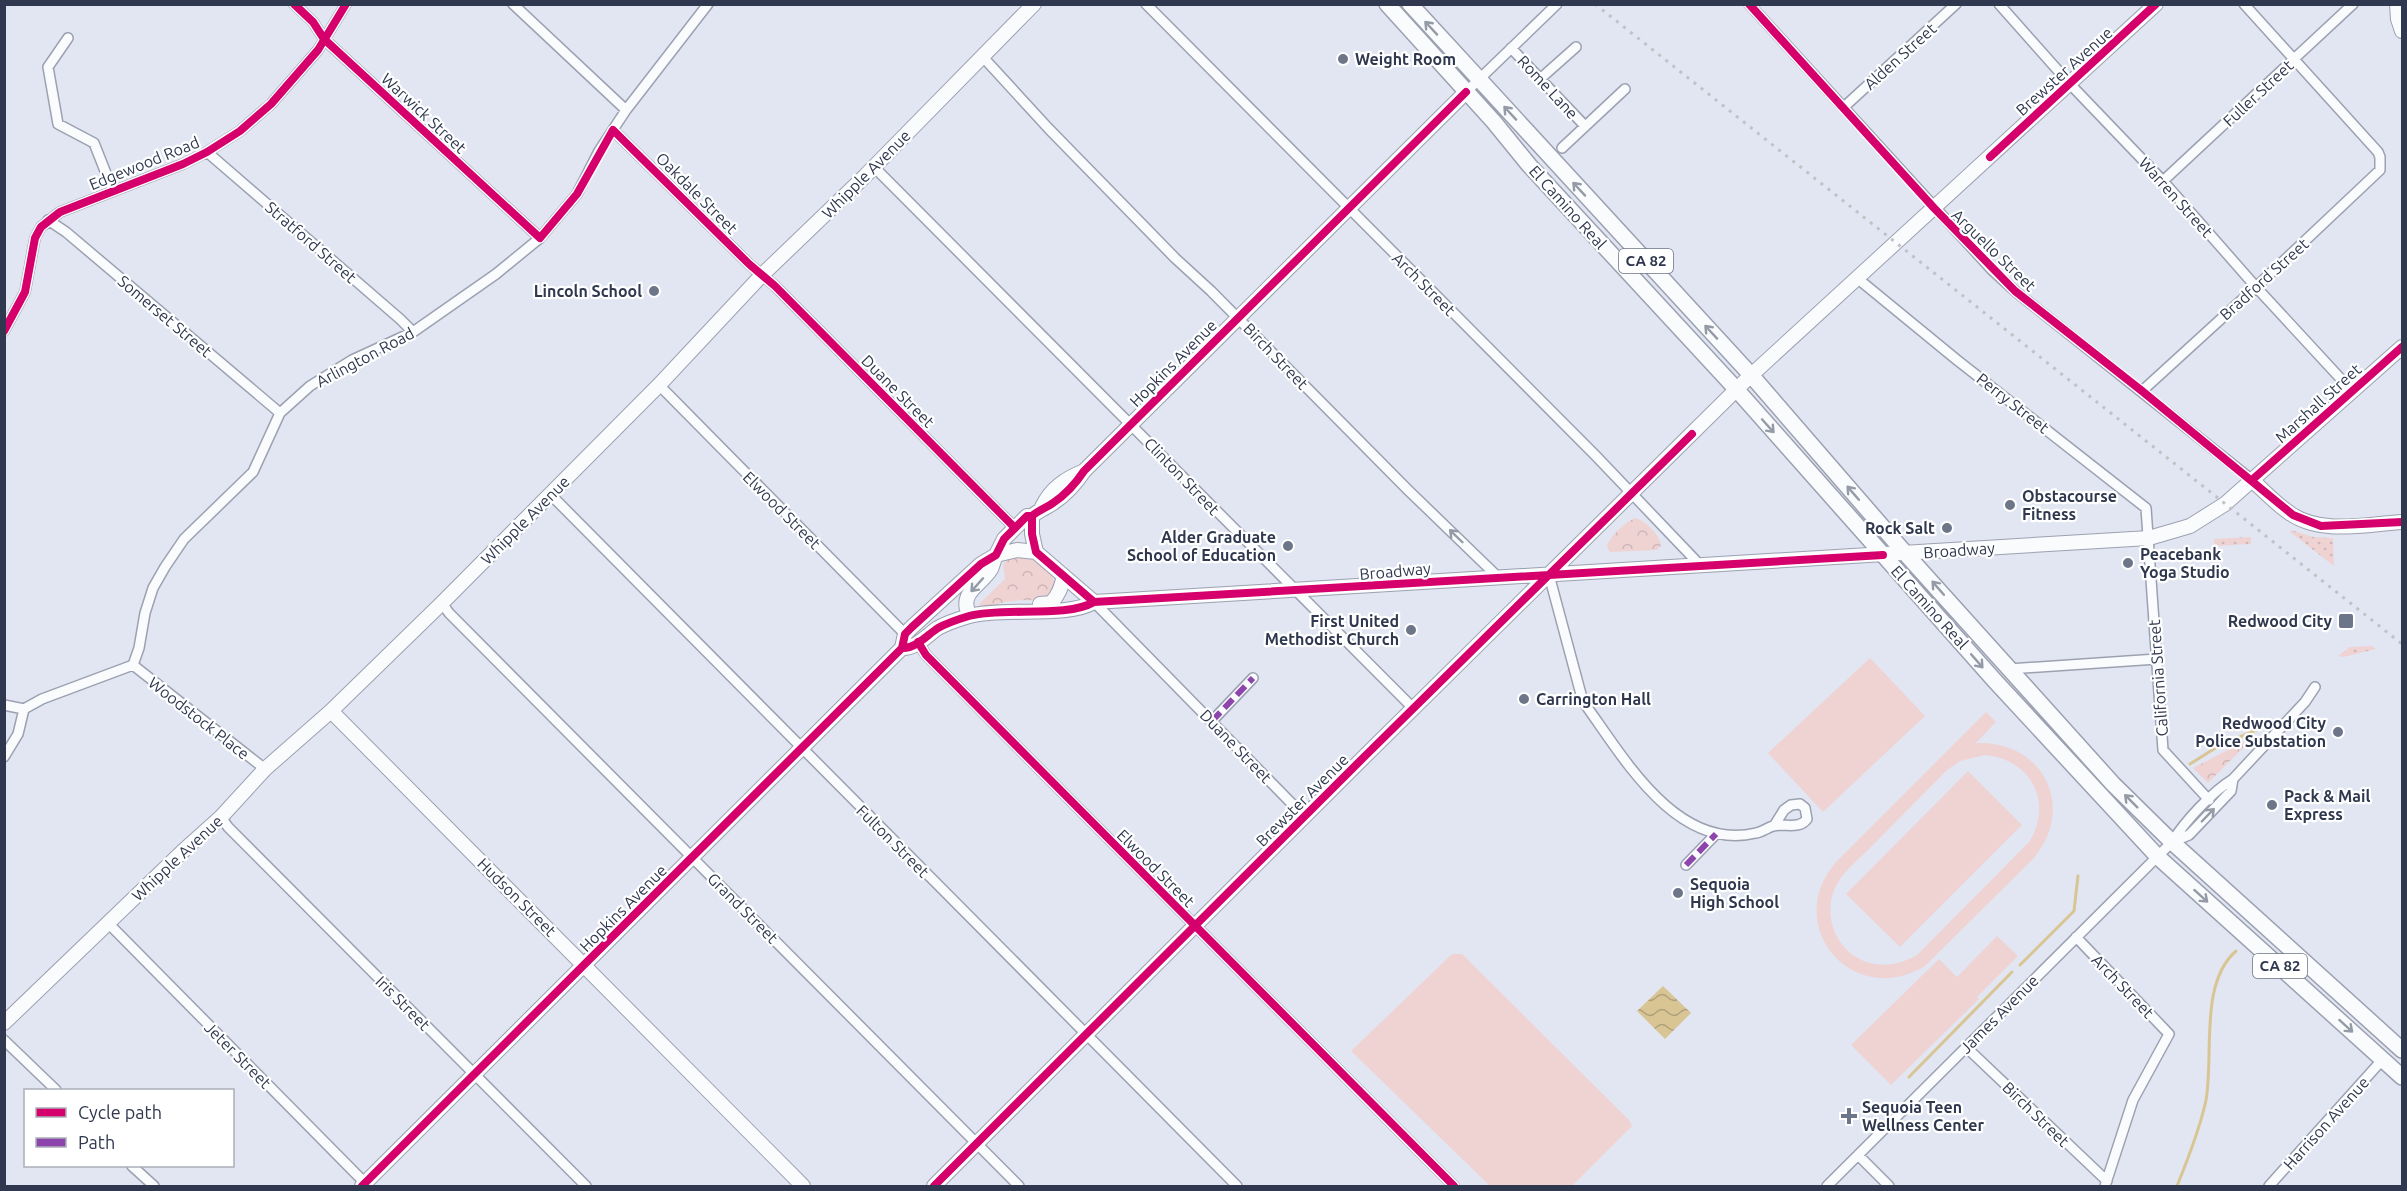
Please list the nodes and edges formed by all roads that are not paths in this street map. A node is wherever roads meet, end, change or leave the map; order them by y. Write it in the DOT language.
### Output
graph roads {
  1 [pos="294,4"];
  2 [pos="346,4"];
  3 [pos="513,4"];
  4 [pos="708,4"];
  5 [pos="1034,4"];
  6 [pos="1146,4"];
  7 [pos="1387,4"];
  8 [pos="1410,4"];
  9 [pos="1557,4"];
  10 [pos="1956,4"];
  11 [pos="1999,4"];
  12 [pos="2156,4"];
  13 [pos="2244,4"];
  14 [pos="2353,4"];
  15 [pos="2397,4"];
  16 [pos="1753,6"];
  17 [pos="2403,32"];
  18 [pos="68,38"];
  19 [pos="324,39"];
  20 [pos="1576,46"];
  21 [pos="1511,48"];
  22 [pos="982,56"];
  23 [pos="2294,59"];
  24 [pos="1540,79"];
  25 [pos="1479,80"];
  26 [pos="2070,84"];
  27 [pos="1625,89"];
  28 [pos="1466,92"];
  29 [pos="1844,107"];
  30 [pos="626,110"];
  31 [pos="1585,126"];
  32 [pos="613,130"];
  33 [pos="1562,148"];
  34 [pos="207,152"];
  35 [pos="873,167"];
  36 [pos="2163,181"];
  37 [pos="113,191"];
  38 [pos="1349,208"];
  39 [pos="1934,208"];
  40 [pos="48,220"];
  41 [pos="540,238"];
  42 [pos="762,275"];
  43 [pos="1857,279"];
  44 [pos="2256,287"];
  45 [pos="1238,318"];
  46 [pos="4,331"];
  47 [pos="413,332"];
  48 [pos="2403,347"];
  49 [pos="1751,375"];
  50 [pos="659,385"];
  51 [pos="1737,390"];
  52 [pos="2142,391"];
  53 [pos="2352,391"];
  54 [pos="280,413"];
  55 [pos="1131,424"];
  56 [pos="2252,480"];
  57 [pos="1632,494"];
  58 [pos="551,495"];
  59 [pos="1037,511"];
  60 [pos="2403,522"];
  61 [pos="1014,527"];
  62 [pos="2150,538"];
  63 [pos="1036,552"];
  64 [pos="1905,553"];
  65 [pos="996,555"];
  66 [pos="1882,555"];
  67 [pos="1700,565"];
  68 [pos="1549,575"];
  69 [pos="1064,576"];
  70 [pos="1498,577"];
  71 [pos="1296,591"];
  72 [pos="1094,602"];
  73 [pos="442,603"];
  74 [pos="933,609"];
  75 [pos="1013,611"];
  76 [pos="970,616"];
  77 [pos="904,641"];
  78 [pos="918,642"];
  79 [pos="2157,659"];
  80 [pos="133,666"];
  81 [pos="2009,669"];
  82 [pos="1253,678"];
  83 [pos="2315,687"];
  84 [pos="4,705"];
  85 [pos="24,709"];
  86 [pos="1414,709"];
  87 [pos="331,711"];
  88 [pos="1212,721"];
  89 [pos="801,749"];
  90 [pos="4,757"];
  91 [pos="265,769"];
  92 [pos="2233,779"];
  93 [pos="2209,800"];
  94 [pos="221,817"];
  95 [pos="1305,817"];
  96 [pos="1774,826"];
  97 [pos="1716,834"];
  98 [pos="2172,842"];
  99 [pos="2158,857"];
  100 [pos="693,858"];
  101 [pos="1686,865"];
  102 [pos="108,923"];
  103 [pos="1194,926"];
  104 [pos="2076,938"];
  105 [pos="584,965"];
  106 [pos="4,1023"];
  107 [pos="1086,1035"];
  108 [pos="4,1040"];
  109 [pos="1966,1047"];
  110 [pos="2403,1050"];
  111 [pos="2383,1059"];
  112 [pos="475,1074"];
  113 [pos="2403,1077"];
  114 [pos="55,1089"];
  115 [pos="977,1143"];
  116 [pos="1858,1155"];
  117 [pos="133,1167"];
  118 [pos="2106,1184"];
  119 [pos="366,1185"];
  120 [pos="154,1186"];
  121 [pos="586,1186"];
  122 [pos="803,1186"];
  123 [pos="934,1186"];
  124 [pos="1019,1186"];
  125 [pos="1237,1186"];
  126 [pos="1454,1186"];
  127 [pos="1827,1186"];
  128 [pos="1889,1186"];
  129 [pos="2269,1186"];
  1 -- 19 [label="street, Warwick Street"];
  2 -- 19 [label="street, Edgewood Road"];
  3 -- 30 [label="street"];
  4 -- 30 [label="street, Arlington Road"];
  5 -- 22 [label="street, Whipple Avenue"];
  6 -- 38 [label="street, Arch Street"];
  7 -- 28 [label="main road, El Camino Real / CA 82"];
  25 -- 8 [label="main road, El Camino Real / CA 82, one-way"];
  9 -- 21 [label="street, Hopkins Avenue"];
  10 -- 29 [label="street, Alden Street"];
  11 -- 26 [label="street, Warren Street"];
  12 -- 26 [label="street, Brewster Avenue"];
  13 -- 23 [label="street"];
  14 -- 23 [label="street, Fuller Street"];
  15 -- 17 [label="street"];
  16 -- 29 [label="street, Arguello Street"];
  18 -- 37 [label="street"];
  19 -- 34 [label="street, Edgewood Road"];
  19 -- 41 [label="street, Warwick Street"];
  20 -- 24 [label="street"];
  21 -- 24 [label="street, Rome Lane"];
  21 -- 25 [label="street, Hopkins Avenue"];
  22 -- 35 [label="street, Whipple Avenue"];
  22 -- 45 [label="street, Birch Street"];
  23 -- 36 [label="street, Fuller Street"];
  23 -- 44 [label="street, Bradford Street"];
  24 -- 31 [label="street, Rome Lane"];
  25 -- 28 [label="street, Hopkins Avenue"];
  49 -- 25 [label="main road, El Camino Real / CA 82, one-way"];
  26 -- 36 [label="street, Warren Street"];
  26 -- 39 [label="street, Brewster Avenue"];
  27 -- 31 [label="street"];
  28 -- 38 [label="street, Hopkins Avenue"];
  28 -- 51 [label="main road, El Camino Real / CA 82"];
  29 -- 39 [label="street, Arguello Street"];
  30 -- 32 [label="street, Arlington Road"];
  31 -- 33 [label="street"];
  32 -- 41 [label="street, Arlington Road"];
  32 -- 42 [label="street, Oakdale Street"];
  34 -- 37 [label="street, Edgewood Road"];
  34 -- 47 [label="street, Stratford Street"];
  35 -- 42 [label="street, Whipple Avenue"];
  35 -- 55 [label="street, Clinton Street"];
  36 -- 44 [label="street, Warren Street"];
  37 -- 40 [label="street, Edgewood Road"];
  38 -- 45 [label="street, Hopkins Avenue"];
  38 -- 57 [label="street, Arch Street"];
  39 -- 43 [label="street, Brewster Avenue"];
  39 -- 52 [label="street, Arguello Street"];
  40 -- 46 [label="street"];
  40 -- 54 [label="street, Somerset Street"];
  41 -- 47 [label="street, Arlington Road"];
  42 -- 50 [label="street, Whipple Avenue"];
  42 -- 61 [label="street, Duane Street"];
  43 -- 49 [label="street, Brewster Avenue"];
  43 -- 62 [label="street, Perry Street"];
  44 -- 52 [label="street, Bradford Street"];
  44 -- 53 [label="street, Warren Street"];
  45 -- 55 [label="street, Hopkins Avenue"];
  70 -- 45 [label="street, Birch Street, one-way"];
  47 -- 54 [label="street, Arlington Road"];
  48 -- 53 [label="street, Marshall Street"];
  49 -- 51 [label="street, Brewster Avenue"];
  64 -- 49 [label="main road, El Camino Real / CA 82, one-way"];
  50 -- 58 [label="street, Whipple Avenue"];
  50 -- 77 [label="street, Elwood Street"];
  51 -- 57 [label="street, Brewster Avenue"];
  51 -- 66 [label="main road, El Camino Real / CA 82, one-way"];
  52 -- 56 [label="street, Arguello Street"];
  53 -- 56 [label="street, Marshall Street"];
  54 -- 80 [label="street, Arlington Road"];
  55 -- 59 [label="street, Hopkins Avenue"];
  55 -- 71 [label="street, Clinton Street"];
  56 -- 60 [label="street"];
  56 -- 62 [label="street, Broadway"];
  57 -- 67 [label="street, Arch Street"];
  57 -- 68 [label="street, Brewster Avenue"];
  58 -- 73 [label="street, Whipple Avenue"];
  58 -- 89 [label="street, Fulton Street"];
  59 -- 61 [label="street, Hopkins Avenue"];
  59 -- 63 [label="street"];
  61 -- 65 [label="street, Hopkins Avenue"];
  62 -- 64 [label="street, Broadway"];
  62 -- 79 [label="street, California Street"];
  63 -- 65 [label="street"];
  63 -- 69 [label="street, Duane Street"];
  64 -- 66 [label="street, Broadway"];
  81 -- 64 [label="main road, El Camino Real / CA 82, one-way"];
  65 -- 74 [label="street, Hopkins Avenue"];
  65 -- 76 [label="street, Hopkins Avenue, one-way"];
  66 -- 67 [label="street, Broadway"];
  66 -- 99 [label="main road, El Camino Real / CA 82, one-way"];
  67 -- 68 [label="street, Broadway"];
  68 -- 70 [label="street, Broadway"];
  68 -- 86 [label="street, Brewster Avenue"];
  68 -- 97 [label="street"];
  69 -- 72 [label="street, Duane Street"];
  69 -- 75 [label="street"];
  70 -- 71 [label="street, Broadway"];
  71 -- 72 [label="street, Broadway"];
  71 -- 86 [label="street, Clinton Street"];
  72 -- 75 [label="street, Broadway"];
  72 -- 88 [label="street, Duane Street"];
  73 -- 87 [label="street, Whipple Avenue"];
  73 -- 100 [label="street, Grand Street"];
  74 -- 77 [label="street, Hopkins Avenue"];
  74 -- 78 [label="street"];
  75 -- 76 [label="street, Broadway"];
  76 -- 78 [label="street, Broadway"];
  77 -- 78 [label="street, Hopkins Avenue"];
  77 -- 89 [label="street, Hopkins Avenue"];
  78 -- 103 [label="street, Elwood Street"];
  79 -- 81 [label="street"];
  79 -- 93 [label="street, California Street"];
  80 -- 85 [label="street"];
  80 -- 91 [label="street, Woodstock Place"];
  98 -- 81 [label="main road, El Camino Real / CA 82, one-way"];
  82 -- 88 [label="street"];
  83 -- 92 [label="street, James Avenue"];
  84 -- 85 [label="street"];
  85 -- 90 [label="street"];
  86 -- 95 [label="street, Brewster Avenue"];
  87 -- 91 [label="street, Whipple Avenue"];
  87 -- 105 [label="street, Hudson Street"];
  88 -- 95 [label="street, Duane Street"];
  89 -- 100 [label="street, Hopkins Avenue"];
  89 -- 107 [label="street, Fulton Street"];
  91 -- 94 [label="street, Whipple Avenue"];
  92 -- 93 [label="street, James Avenue"];
  98 -- 92 [label="street, James Avenue, one-way"];
  93 -- 98 [label="street, James Avenue"];
  94 -- 102 [label="street, Whipple Avenue"];
  94 -- 112 [label="street, Iris Street"];
  95 -- 103 [label="street, Brewster Avenue"];
  96 -- 97 [label="street"];
  97 -- 101 [label="street"];
  98 -- 99 [label="street, James Avenue"];
  98 -- 110 [label="main road, El Camino Real / CA 82"];
  99 -- 104 [label="street, James Avenue"];
  99 -- 111 [label="main road, El Camino Real / CA 82, one-way"];
  100 -- 105 [label="street, Hopkins Avenue"];
  100 -- 115 [label="street, Grand Street"];
  102 -- 106 [label="street, Whipple Avenue"];
  102 -- 119 [label="street, Jeter Street"];
  103 -- 107 [label="street, Brewster Avenue"];
  103 -- 126 [label="street, Elwood Street"];
  104 -- 109 [label="street, James Avenue"];
  104 -- 118 [label="street, Arch Street"];
  105 -- 112 [label="street, Hopkins Avenue"];
  105 -- 122 [label="street, Hudson Street"];
  107 -- 115 [label="street, Brewster Avenue"];
  107 -- 125 [label="street, Fulton Street"];
  108 -- 114 [label="street"];
  109 -- 116 [label="street, James Avenue"];
  109 -- 118 [label="street, Birch Street"];
  111 -- 113 [label="main road, El Camino Real / CA 82"];
  111 -- 129 [label="street, Harrison Avenue"];
  112 -- 119 [label="street, Hopkins Avenue"];
  112 -- 121 [label="street, Iris Street"];
  115 -- 123 [label="street, Brewster Avenue"];
  115 -- 124 [label="street, Grand Street"];
  116 -- 127 [label="street, James Avenue"];
  116 -- 128 [label="street"];
  117 -- 120 [label="street"];
}
